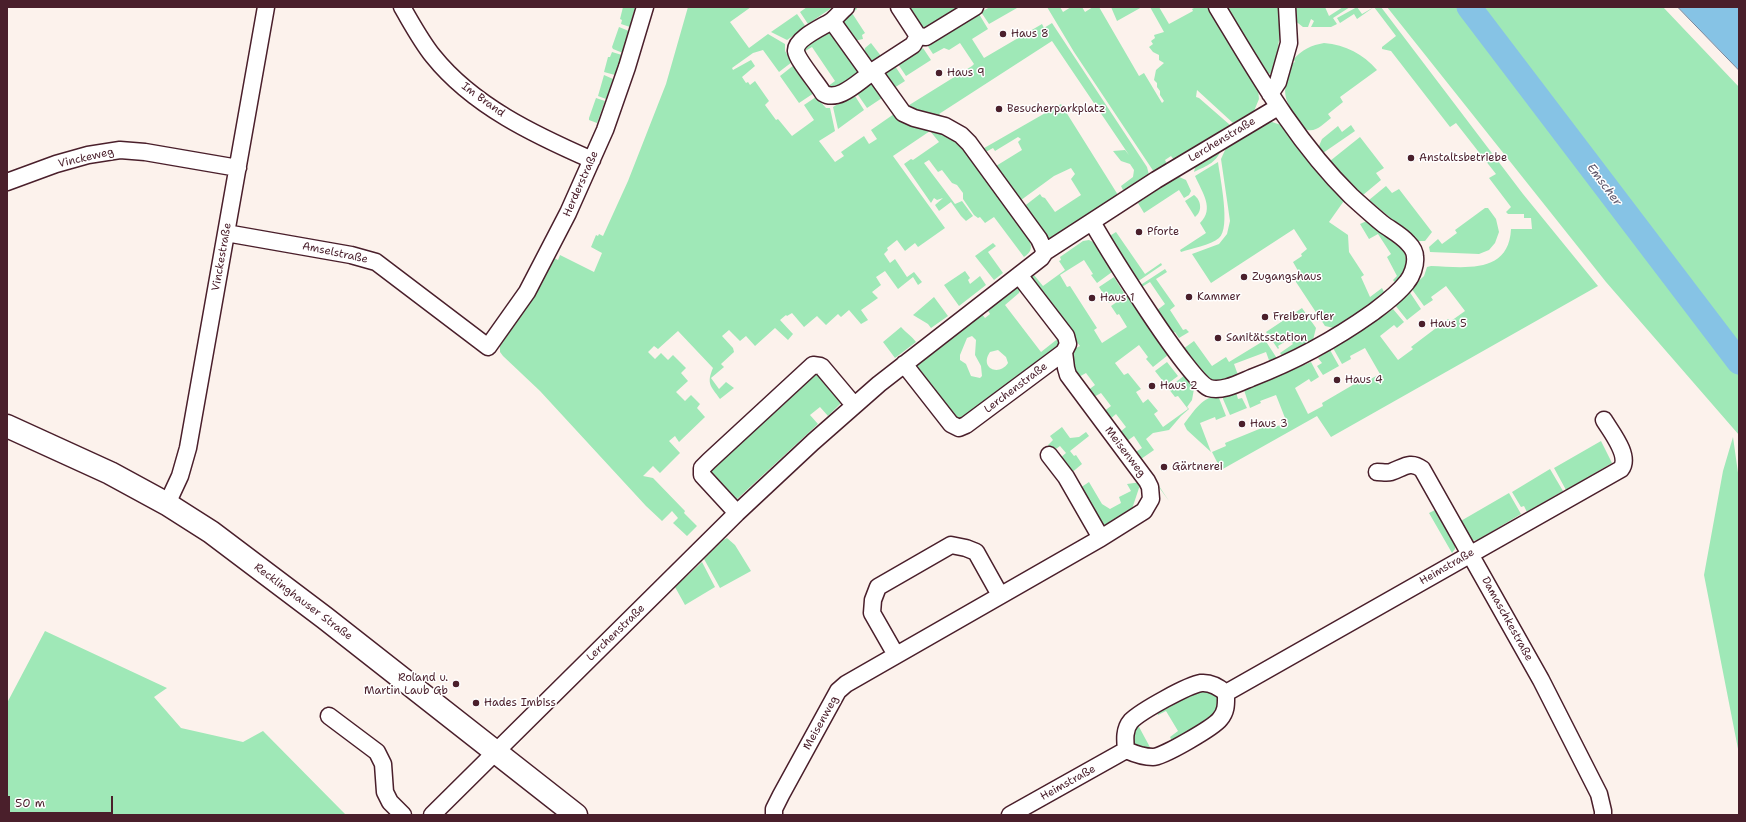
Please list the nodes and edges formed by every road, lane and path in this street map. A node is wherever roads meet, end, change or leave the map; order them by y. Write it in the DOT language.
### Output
graph roads {
  1 [pos="266,7"];
  2 [pos="402,7"];
  3 [pos="645,7"];
  4 [pos="846,7"];
  5 [pos="899,7"];
  6 [pos="975,7"];
  7 [pos="1217,7"];
  8 [pos="1287,7"];
  9 [pos="832,21"];
  10 [pos="918,36"];
  11 [pos="875,70"];
  12 [pos="1274,100"];
  13 [pos="592,160"];
  14 [pos="238,168"];
  15 [pos="7,182"];
  16 [pos="1092,222"];
  17 [pos="226,233"];
  18 [pos="1045,252"];
  19 [pos="1019,275"];
  20 [pos="488,347"];
  21 [pos="1064,352"];
  22 [pos="904,364"];
  23 [pos="854,405"];
  24 [pos="1604,420"];
  25 [pos="7,426"];
  26 [pos="1049,455"];
  27 [pos="1378,472"];
  28 [pos="167,504"];
  29 [pos="737,513"];
  30 [pos="1101,538"];
  31 [pos="1470,554"];
  32 [pos="1000,595"];
  33 [pos="896,655"];
  34 [pos="1226,693"];
  35 [pos="329,716"];
  36 [pos="1126,750"];
  37 [pos="495,752"];
  38 [pos="403,815"];
  39 [pos="432,815"];
  40 [pos="576,815"];
  41 [pos="774,815"];
  42 [pos="1010,815"];
  43 [pos="1603,815"];
  1 -- 14 [label="street, Vinckestraße"];
  2 -- 13 [label="street, Im Brand"];
  3 -- 13 [label="street, Herderstraße"];
  4 -- 9 [label="street"];
  5 -- 10 [label="street"];
  6 -- 10 [label="street"];
  7 -- 12 [label="street"];
  8 -- 12 [label="street"];
  9 -- 11 [label="street"];
  9 -- 11 [label="street"];
  10 -- 11 [label="street"];
  11 -- 18 [label="street"];
  12 -- 16 [label="street, Lerchenstraße"];
  12 -- 16 [label="street"];
  13 -- 20 [label="street, Herderstraße"];
  14 -- 15 [label="street, Vinckeweg"];
  14 -- 17 [label="street, Vinckestraße"];
  16 -- 18 [label="street, Lerchenstraße"];
  17 -- 20 [label="street, Amselstraße"];
  17 -- 28 [label="street, Vinckestraße"];
  18 -- 19 [label="street, Lerchenstraße"];
  19 -- 21 [label="street"];
  19 -- 22 [label="street, Lerchenstraße"];
  21 -- 22 [label="street, Lerchenstraße"];
  21 -- 30 [label="street, Meisenweg"];
  22 -- 23 [label="street, Lerchenstraße"];
  23 -- 29 [label="street, Lerchenstraße"];
  23 -- 29 [label="street"];
  24 -- 31 [label="street, Heimstraße"];
  25 -- 28 [label="main road, Recklinghauser Straße"];
  26 -- 30 [label="street"];
  27 -- 31 [label="street, Damaschkestraße"];
  28 -- 37 [label="main road, Recklinghauser Straße"];
  29 -- 37 [label="street, Lerchenstraße"];
  30 -- 32 [label="street, Meisenweg"];
  31 -- 34 [label="street, Heimstraße"];
  31 -- 43 [label="street, Damaschkestraße"];
  32 -- 33 [label="street, Meisenweg"];
  32 -- 33 [label="street"];
  33 -- 41 [label="street, Meisenweg"];
  34 -- 36 [label="street"];
  34 -- 36 [label="street"];
  35 -- 38 [label="street"];
  36 -- 42 [label="street, Heimstraße"];
  37 -- 39 [label="street, Lerchenstraße"];
  37 -- 40 [label="main road, Recklinghauser Straße"];
}
